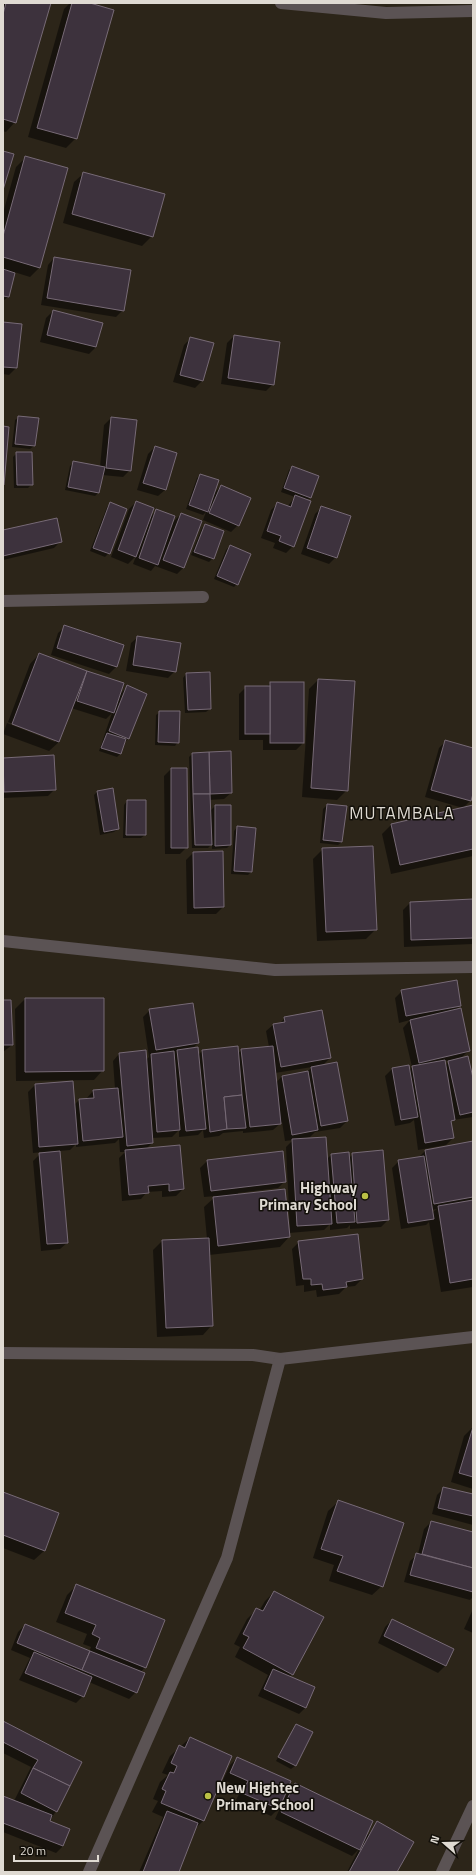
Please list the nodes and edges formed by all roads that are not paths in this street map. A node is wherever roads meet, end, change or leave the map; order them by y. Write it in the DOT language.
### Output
graph roads {
  1 [pos="281,3"];
  2 [pos="473,11"];
  3 [pos="203,597"];
  4 [pos="3,601"];
  5 [pos="3,942"];
  6 [pos="473,967"];
  7 [pos="473,1337"];
  8 [pos="3,1353"];
  9 [pos="280,1359"];
  10 [pos="473,1806"];
  11 [pos="89,1872"];
  12 [pos="442,1872"];
  1 -- 2 [label="street"];
  3 -- 4 [label="street"];
  5 -- 6 [label="street"];
  7 -- 9 [label="street"];
  8 -- 9 [label="street"];
  9 -- 11 [label="street"];
  10 -- 12 [label="street"];
}
